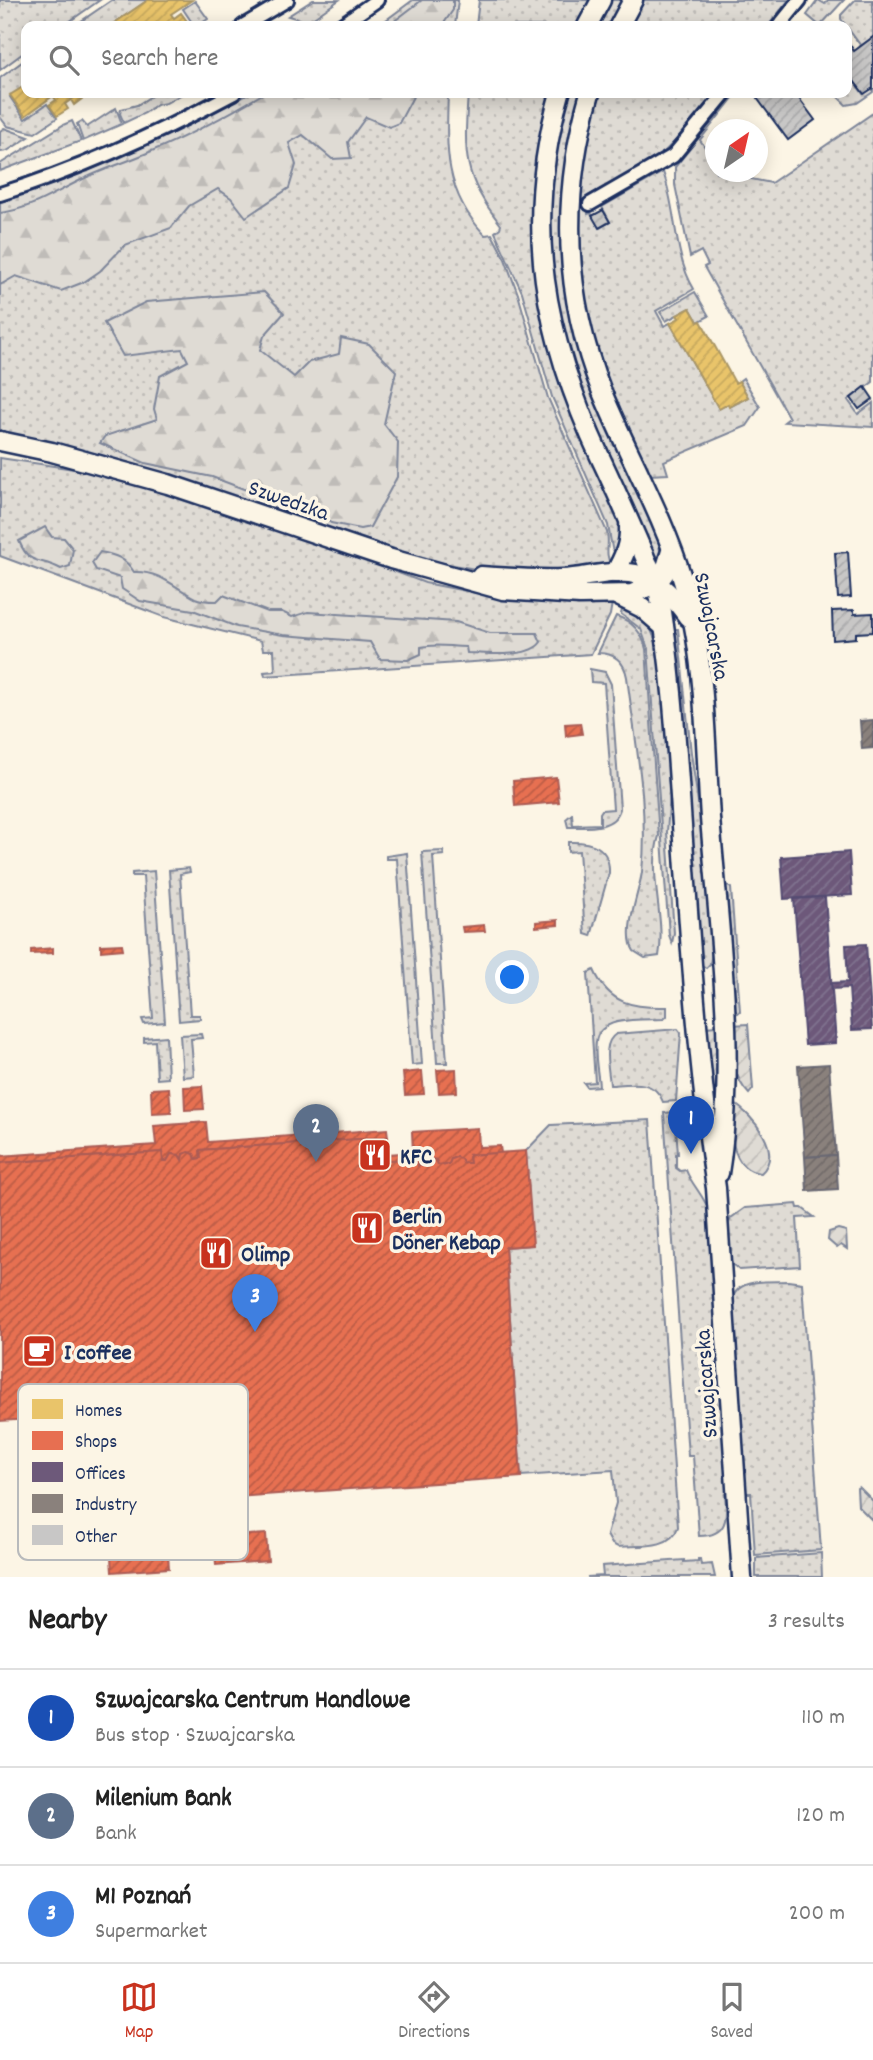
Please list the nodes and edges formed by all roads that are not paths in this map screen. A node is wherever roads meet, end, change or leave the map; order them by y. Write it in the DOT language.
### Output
graph roads {
  1 [pos="287,0"];
  2 [pos="377,0"];
  3 [pos="601,0"];
  4 [pos="634,0"];
  5 [pos="800,0"];
  6 [pos="251,21"];
  7 [pos="347,21"];
  8 [pos="590,21"];
  9 [pos="622,21"];
  10 [pos="783,21"];
  11 [pos="211,98"];
  12 [pos="560,98"];
  13 [pos="589,98"];
  14 [pos="721,98"];
  15 [pos="0,194"];
  16 [pos="590,204"];
  17 [pos="0,441"];
  18 [pos="0,453"];
  19 [pos="113,469"];
  20 [pos="629,519"];
  21 [pos="671,551"];
  22 [pos="615,573"];
  23 [pos="450,574"];
  24 [pos="657,583"];
  25 [pos="615,595"];
  26 [pos="692,622"];
  27 [pos="664,627"];
  28 [pos="716,1188"];
  29 [pos="742,1577"];
  1 -- 6 [label="street"];
  2 -- 7 [label="street"];
  3 -- 8 [label="street"];
  4 -- 9 [label="street"];
  5 -- 10 [label="street"];
  11 -- 15 [label="street"];
  12 -- 20 [label="street, Szwajcarska"];
  13 -- 21 [label="street, Szwajcarska"];
  14 -- 16 [label="street"];
  17 -- 19 [label="street, Szwedzka"];
  18 -- 19 [label="street, Szwedzka"];
  19 -- 23 [label="street, Szwedzka"];
  20 -- 22 [label="street"];
  20 -- 24 [label="street, Szwajcarska"];
  21 -- 24 [label="street"];
  21 -- 26 [label="street, Szwajcarska"];
  22 -- 23 [label="street, Szwedzka"];
  22 -- 24 [label="street, Szwedzka"];
  23 -- 25 [label="street, Szwedzka"];
  24 -- 25 [label="street, Szwedzka"];
  24 -- 26 [label="street"];
  24 -- 27 [label="street, Szwajcarska"];
  25 -- 27 [label="street"];
  26 -- 28 [label="street, Szwajcarska"];
  27 -- 28 [label="street, Szwajcarska"];
  28 -- 29 [label="street, Szwajcarska"];
}
